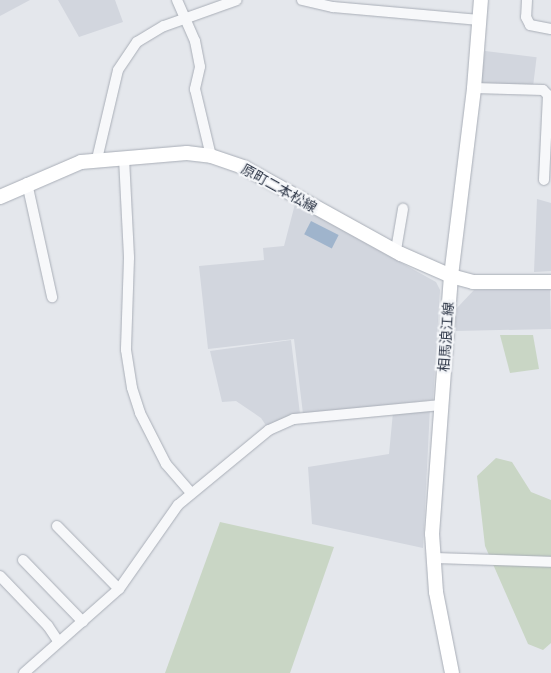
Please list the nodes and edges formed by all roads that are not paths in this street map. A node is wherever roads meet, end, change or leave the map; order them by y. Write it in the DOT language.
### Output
graph roads {
  1 [pos="177,0"];
  2 [pos="237,0"];
  3 [pos="302,0"];
  4 [pos="481,0"];
  5 [pos="527,0"];
  6 [pos="183,18"];
  7 [pos="479,20"];
  8 [pos="551,28"];
  9 [pos="474,88"];
  10 [pos="211,156"];
  11 [pos="124,158"];
  12 [pos="97,159"];
  13 [pos="544,180"];
  14 [pos="27,183"];
  15 [pos="0,197"];
  16 [pos="403,209"];
  17 [pos="396,250"];
  18 [pos="451,276"];
  19 [pos="551,282"];
  20 [pos="52,297"];
  21 [pos="441,405"];
  22 [pos="191,493"];
  23 [pos="57,526"];
  24 [pos="432,558"];
  25 [pos="23,560"];
  26 [pos="551,562"];
  27 [pos="0,576"];
  28 [pos="119,589"];
  29 [pos="83,622"];
  30 [pos="58,641"];
  31 [pos="24,673"];
  32 [pos="452,673"];
  1 -- 6 [label="street"];
  2 -- 6 [label="street"];
  3 -- 7 [label="street"];
  4 -- 7 [label="main road, 相馬浪江線"];
  5 -- 8 [label="street"];
  6 -- 10 [label="street"];
  6 -- 12 [label="street"];
  7 -- 9 [label="main road, 相馬浪江線"];
  9 -- 13 [label="street"];
  9 -- 18 [label="main road, 相馬浪江線"];
  10 -- 11 [label="main road, 原町二本松線"];
  10 -- 17 [label="main road, 原町二本松線"];
  11 -- 12 [label="main road, 原町二本松線"];
  11 -- 22 [label="street"];
  12 -- 14 [label="main road, 原町二本松線"];
  14 -- 15 [label="main road, 原町二本松線"];
  14 -- 20 [label="street"];
  16 -- 17 [label="street"];
  17 -- 18 [label="main road, 原町二本松線"];
  18 -- 19 [label="main road, 原町二本松線"];
  18 -- 21 [label="main road, 相馬浪江線"];
  21 -- 22 [label="street"];
  21 -- 24 [label="main road, 相馬浪江線"];
  22 -- 28 [label="street"];
  23 -- 28 [label="street"];
  24 -- 26 [label="street"];
  24 -- 32 [label="main road, 相馬浪江線"];
  25 -- 29 [label="street"];
  27 -- 30 [label="street"];
  28 -- 29 [label="street"];
  29 -- 30 [label="street"];
  30 -- 31 [label="street"];
}
